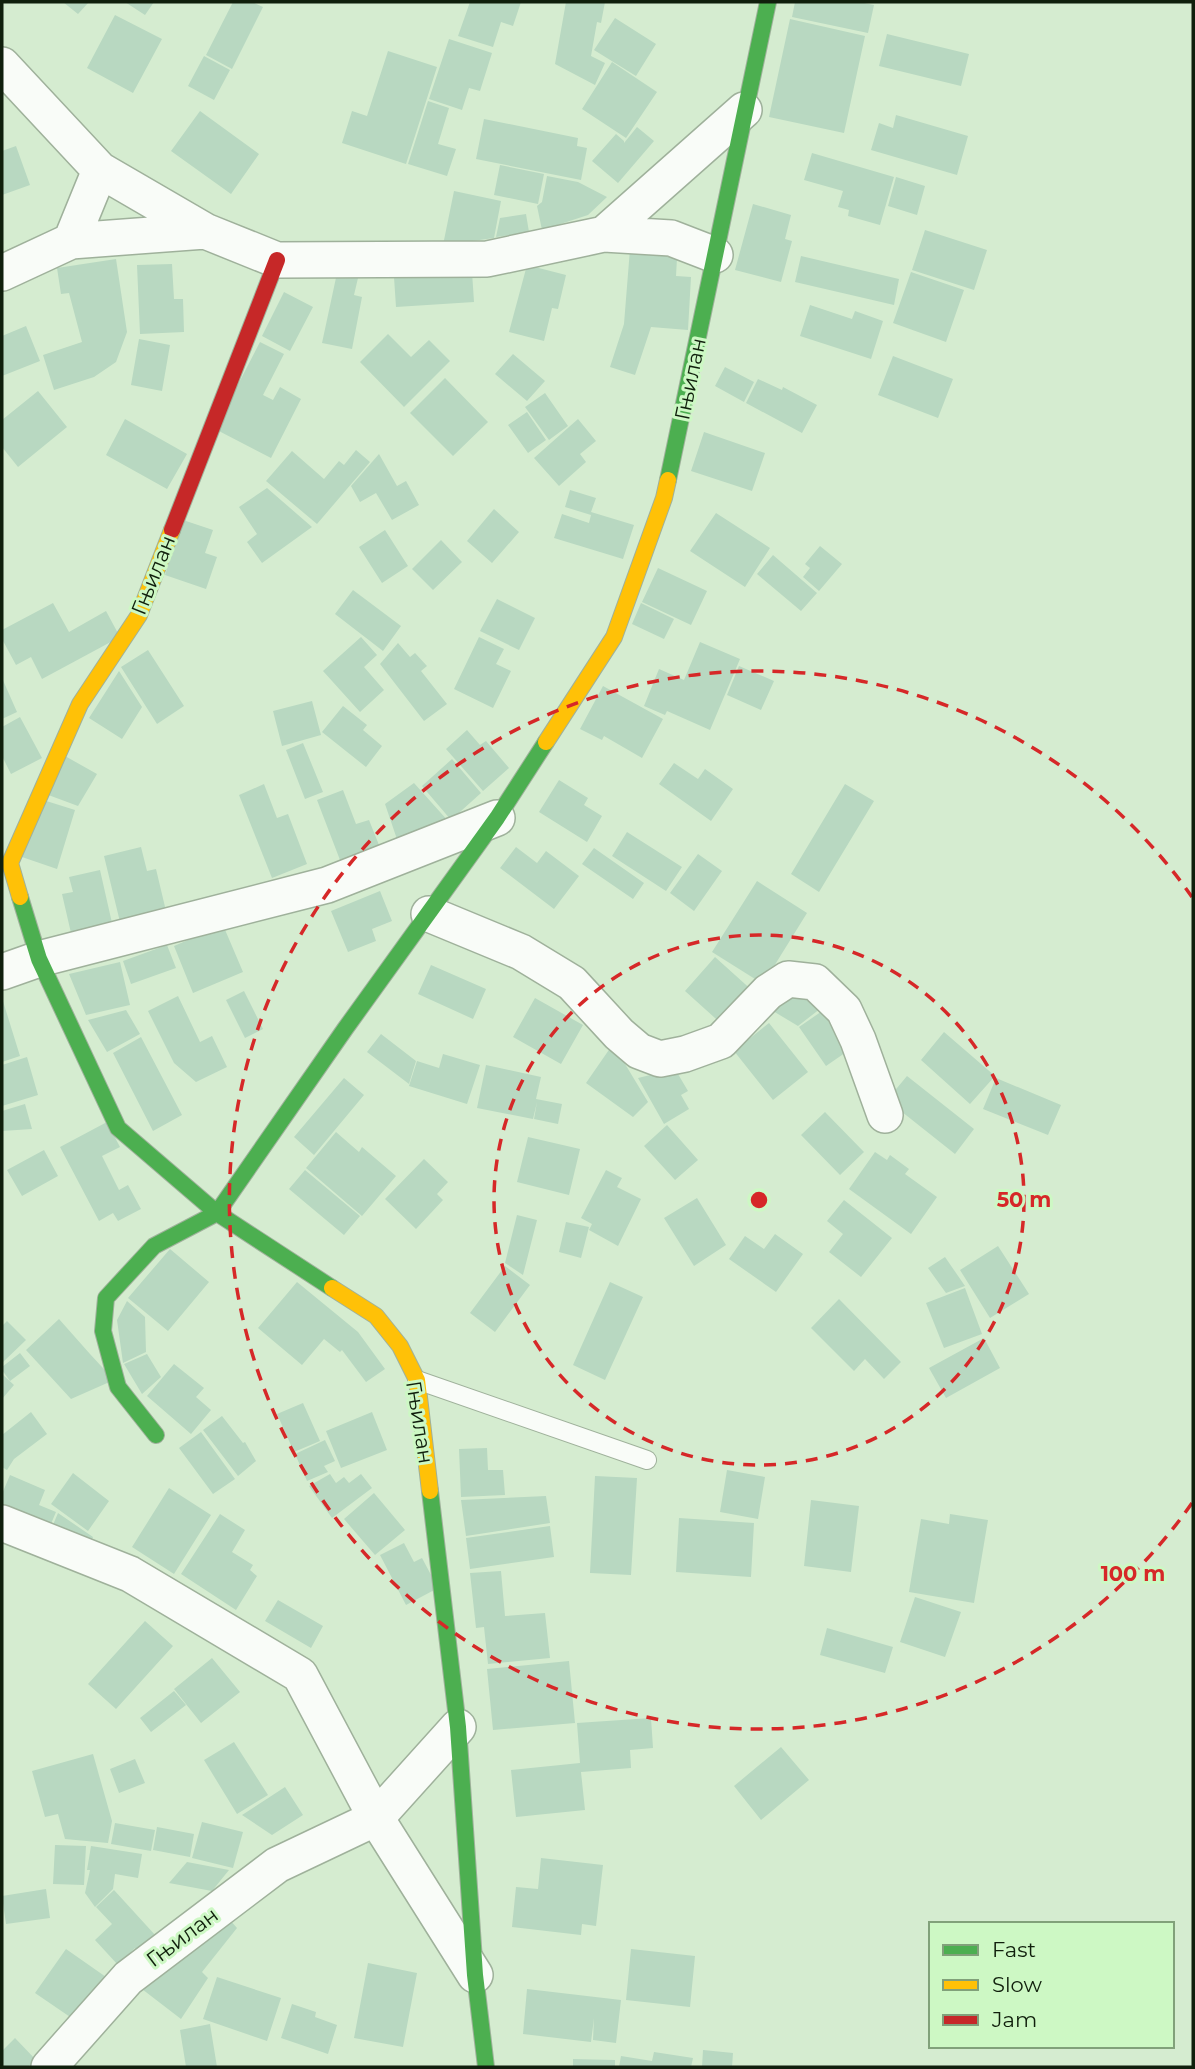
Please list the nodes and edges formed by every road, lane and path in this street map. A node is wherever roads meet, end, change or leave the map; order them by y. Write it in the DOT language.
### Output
graph roads {
  1 [pos="768,2"];
  2 [pos="2,65"];
  3 [pos="744,110"];
  4 [pos="100,170"];
  5 [pos="205,231"];
  6 [pos="604,234"];
  7 [pos="71,241"];
  8 [pos="715,255"];
  9 [pos="277,260"];
  10 [pos="2,273"];
  11 [pos="497,818"];
  12 [pos="429,914"];
  13 [pos="39,959"];
  14 [pos="2,972"];
  15 [pos="885,1115"];
  16 [pos="217,1213"];
  17 [pos="417,1380"];
  18 [pos="156,1435"];
  19 [pos="647,1460"];
  20 [pos="2,1523"];
  21 [pos="458,1727"];
  22 [pos="376,1818"];
  23 [pos="475,1975"];
  24 [pos="49,2067"];
  25 [pos="486,2067"];
  1 -- 3 [label="street, Гњилан"];
  2 -- 4 [label="street"];
  3 -- 6 [label="street"];
  3 -- 8 [label="street, Гњилан"];
  4 -- 5 [label="street"];
  4 -- 7 [label="street"];
  5 -- 7 [label="street"];
  5 -- 9 [label="street"];
  6 -- 8 [label="street"];
  6 -- 9 [label="street"];
  7 -- 10 [label="street"];
  8 -- 11 [label="street, Гњилан"];
  9 -- 13 [label="street, Гњилан"];
  11 -- 12 [label="street, Гњилан"];
  11 -- 13 [label="street"];
  12 -- 15 [label="street"];
  12 -- 16 [label="street, Гњилан"];
  13 -- 14 [label="street"];
  13 -- 16 [label="street, Гњилан"];
  16 -- 17 [label="street, Гњилан"];
  16 -- 18 [label="street, Гњилан"];
  17 -- 19 [label="lane"];
  17 -- 21 [label="street, Гњилан"];
  20 -- 22 [label="street, Гњилан"];
  21 -- 22 [label="street, Гњилан"];
  21 -- 23 [label="street, Гњилан"];
  22 -- 23 [label="street, Гњилан"];
  22 -- 24 [label="street, Гњилан"];
  23 -- 25 [label="street, Гњилан"];
}
